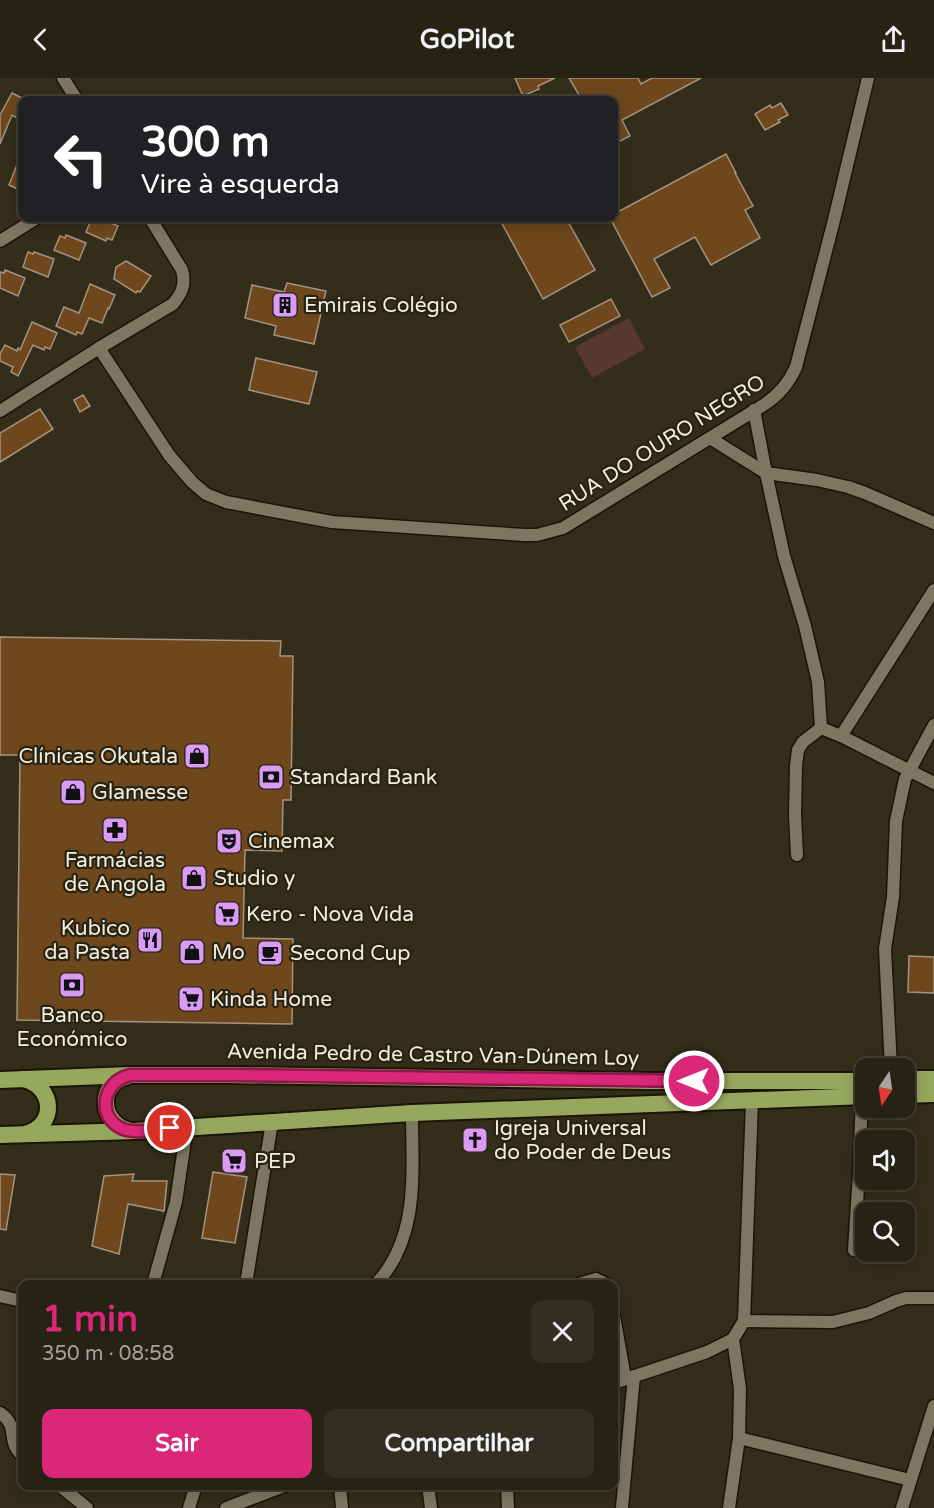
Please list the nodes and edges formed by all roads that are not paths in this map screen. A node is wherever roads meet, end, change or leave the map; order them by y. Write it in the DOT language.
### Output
graph roads {
  1 [pos="63,78"];
  2 [pos="868,78"];
  3 [pos="74,96"];
  4 [pos="31,222"];
  5 [pos="152,222"];
  6 [pos="0,241"];
  7 [pos="99,348"];
  8 [pos="754,410"];
  9 [pos="0,411"];
  10 [pos="710,438"];
  11 [pos="766,473"];
  12 [pos="934,523"];
  13 [pos="934,590"];
  14 [pos="934,724"];
  15 [pos="821,728"];
  16 [pos="841,736"];
  17 [pos="910,770"];
  18 [pos="934,783"];
  19 [pos="797,855"];
  20 [pos="890,1058"];
  21 [pos="131,1075"];
  22 [pos="18,1079"];
  23 [pos="915,1079"];
  24 [pos="934,1079"];
  25 [pos="0,1080"];
  26 [pos="855,1091"];
  27 [pos="855,1092"];
  28 [pos="934,1094"];
  29 [pos="915,1095"];
  30 [pos="752,1101"];
  31 [pos="412,1113"];
  32 [pos="862,1118"];
  33 [pos="272,1122"];
  34 [pos="187,1127"];
  35 [pos="135,1131"];
  36 [pos="0,1135"];
  37 [pos="21,1135"];
  38 [pos="854,1250"];
  39 [pos="154,1280"];
  40 [pos="247,1280"];
  41 [pos="380,1280"];
  42 [pos="0,1296"];
  43 [pos="934,1298"];
  44 [pos="18,1300"];
  45 [pos="744,1321"];
  46 [pos="733,1339"];
  47 [pos="618,1341"];
  48 [pos="624,1379"];
  49 [pos="934,1406"];
  50 [pos="0,1413"];
  51 [pos="739,1438"];
  52 [pos="18,1448"];
  53 [pos="910,1480"];
  54 [pos="67,1490"];
  55 [pos="194,1490"];
  56 [pos="273,1490"];
  57 [pos="340,1490"];
  58 [pos="429,1490"];
  59 [pos="507,1490"];
  60 [pos="87,1508"];
  61 [pos="189,1508"];
  62 [pos="226,1508"];
  63 [pos="342,1508"];
  64 [pos="431,1508"];
  65 [pos="508,1508"];
  66 [pos="622,1508"];
  67 [pos="729,1508"];
  68 [pos="902,1508"];
  1 -- 3 [label="street"];
  2 -- 8 [label="street, RUA DO OURO NEGRO"];
  4 -- 6 [label="street"];
  5 -- 7 [label="street"];
  7 -- 9 [label="street"];
  7 -- 10 [label="street, RUA DO OURO NEGRO"];
  8 -- 10 [label="street, RUA DO OURO NEGRO"];
  8 -- 11 [label="street"];
  10 -- 11 [label="street"];
  11 -- 12 [label="street"];
  11 -- 15 [label="street"];
  13 -- 16 [label="street"];
  14 -- 17 [label="street"];
  15 -- 16 [label="street"];
  15 -- 19 [label="street"];
  16 -- 17 [label="street"];
  17 -- 18 [label="street"];
  17 -- 20 [label="street"];
  21 -- 22 [label="highway, Avenida Pedro de Castro Van-Dúnem Loy"];
  21 -- 26 [label="highway, Avenida Pedro de Castro Van-Dúnem Loy"];
  21 -- 35 [label="highway"];
  22 -- 25 [label="highway, Avenida Pedro de Castro Van-Dúnem Loy"];
  22 -- 37 [label="highway"];
  23 -- 24 [label="highway"];
  27 -- 30 [label="highway"];
  28 -- 29 [label="highway"];
  30 -- 31 [label="highway"];
  30 -- 45 [label="street"];
  31 -- 33 [label="highway"];
  31 -- 41 [label="street"];
  32 -- 38 [label="street"];
  33 -- 34 [label="highway"];
  33 -- 40 [label="street"];
  34 -- 35 [label="highway"];
  34 -- 39 [label="street"];
  35 -- 37 [label="highway"];
  36 -- 37 [label="highway"];
  42 -- 44 [label="street"];
  43 -- 45 [label="street"];
  45 -- 46 [label="street"];
  46 -- 48 [label="street"];
  46 -- 51 [label="street"];
  47 -- 48 [label="street"];
  48 -- 66 [label="street"];
  49 -- 53 [label="street"];
  50 -- 52 [label="street"];
  51 -- 53 [label="street"];
  51 -- 67 [label="street"];
  53 -- 68 [label="street"];
  54 -- 60 [label="street"];
  55 -- 61 [label="street"];
  56 -- 62 [label="street"];
  57 -- 63 [label="street"];
  58 -- 64 [label="street"];
  59 -- 65 [label="street"];
}
